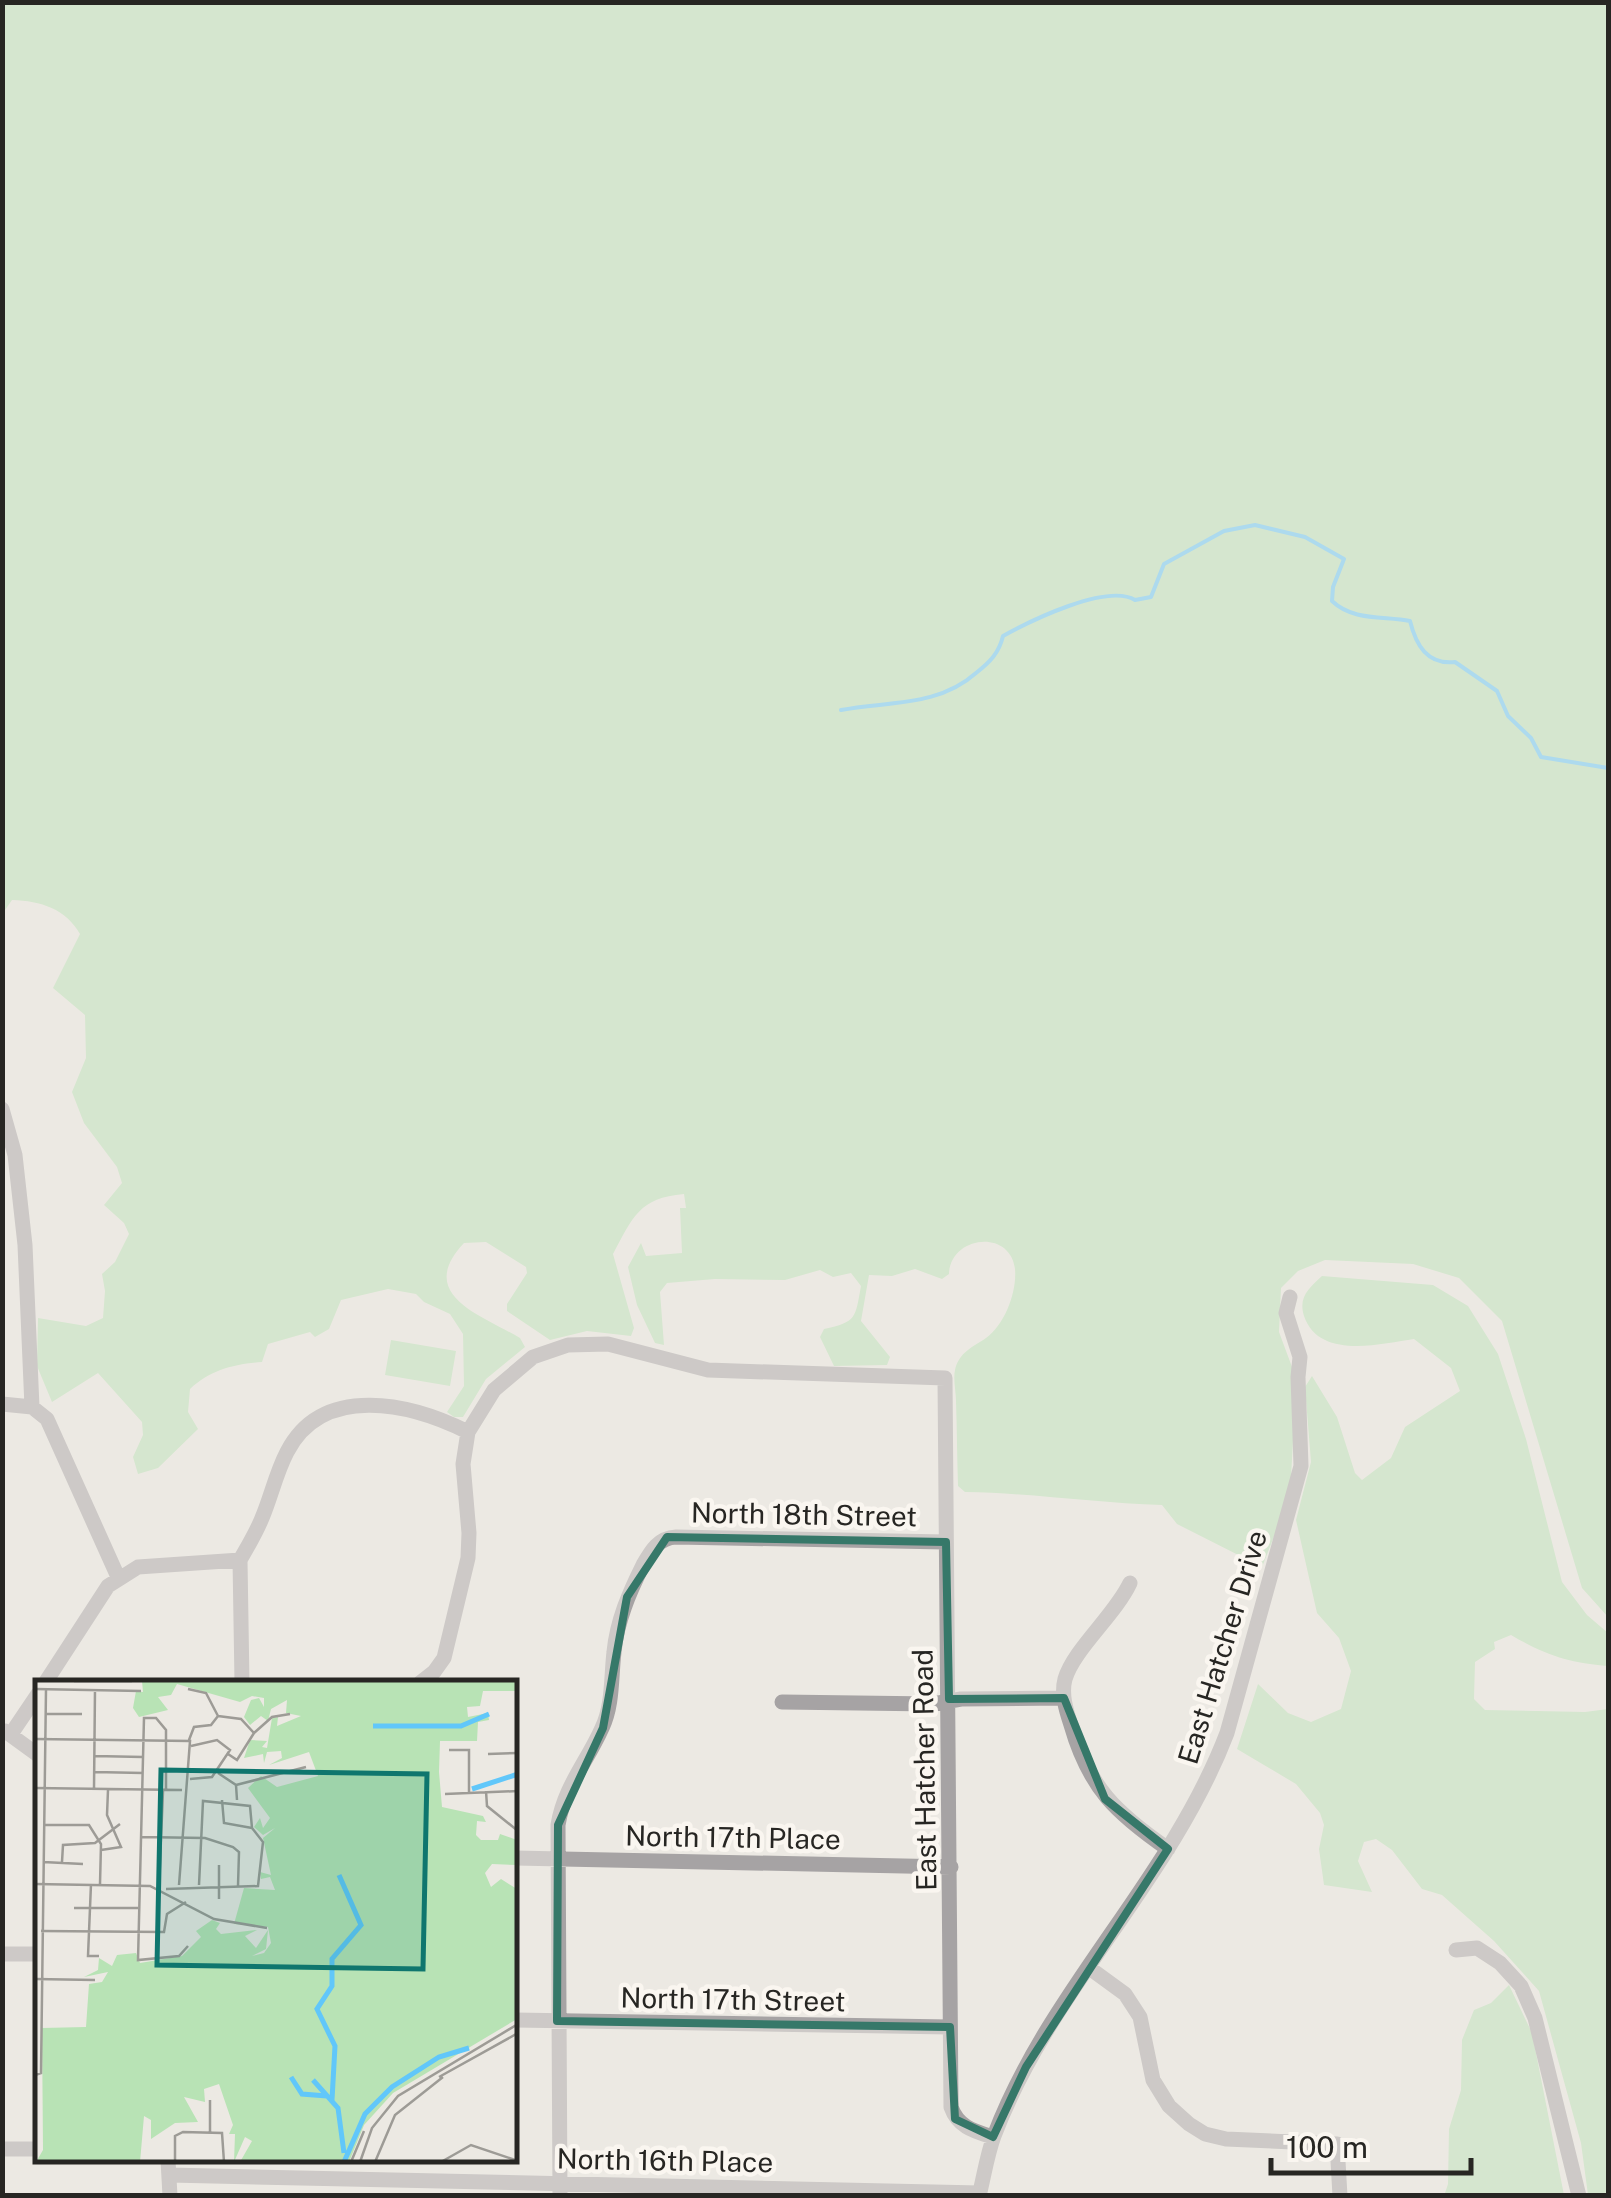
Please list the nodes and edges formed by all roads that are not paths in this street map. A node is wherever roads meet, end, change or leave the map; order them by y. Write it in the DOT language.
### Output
graph roads {
  1 [pos="2,1108"];
  2 [pos="1290,1297"];
  3 [pos="2,1404"];
  4 [pos="32,1406"];
  5 [pos="468,1432"];
  6 [pos="946,1542"];
  7 [pos="240,1560"];
  8 [pos="118,1577"];
  9 [pos="1130,1582"];
  10 [pos="47,1680"];
  11 [pos="242,1680"];
  12 [pos="424,1680"];
  13 [pos="35,1698"];
  14 [pos="1064,1698"];
  15 [pos="782,1702"];
  16 [pos="949,1702"];
  17 [pos="6,1732"];
  18 [pos="35,1753"];
  19 [pos="1168,1849"];
  20 [pos="518,1858"];
  21 [pos="557,1858"];
  22 [pos="951,1867"];
  23 [pos="1456,1950"];
  24 [pos="2,1954"];
  25 [pos="35,1954"];
  26 [pos="1088,1967"];
  27 [pos="518,2020"];
  28 [pos="558,2020"];
  29 [pos="950,2027"];
  30 [pos="994,2137"];
  31 [pos="2,2149"];
  32 [pos="35,2149"];
  33 [pos="168,2168"];
  34 [pos="560,2189"];
  35 [pos="979,2194"];
  36 [pos="170,2196"];
  37 [pos="1340,2196"];
  38 [pos="1579,2196"];
  1 -- 4 [label="street"];
  2 -- 19 [label="street, East Hatcher Drive"];
  3 -- 4 [label="street"];
  4 -- 8 [label="street"];
  5 -- 6 [label="street, East Hatcher Road"];
  5 -- 7 [label="street"];
  5 -- 12 [label="street"];
  6 -- 16 [label="street, East Hatcher Road"];
  6 -- 21 [label="street, North 18th Street"];
  7 -- 8 [label="street"];
  7 -- 11 [label="street"];
  8 -- 10 [label="street"];
  9 -- 14 [label="street"];
  13 -- 17 [label="street"];
  14 -- 16 [label="street"];
  14 -- 19 [label="street"];
  15 -- 16 [label="street"];
  16 -- 22 [label="street, East Hatcher Road"];
  17 -- 18 [label="street"];
  19 -- 26 [label="street, East Hatcher Drive"];
  20 -- 21 [label="street, North 17th Place"];
  21 -- 22 [label="street, North 17th Place"];
  21 -- 28 [label="street"];
  22 -- 29 [label="street, East Hatcher Road"];
  23 -- 38 [label="street"];
  24 -- 25 [label="street"];
  26 -- 30 [label="street, East Hatcher Drive"];
  26 -- 37 [label="street"];
  27 -- 28 [label="street, North 17th Street"];
  28 -- 29 [label="street, North 17th Street"];
  28 -- 34 [label="street"];
  29 -- 30 [label="street, East Hatcher Road"];
  30 -- 35 [label="street, East Hatcher Drive"];
  31 -- 32 [label="street"];
  33 -- 34 [label="street, North 16th Place"];
  33 -- 36 [label="street"];
  34 -- 35 [label="street, North 16th Place"];
}
